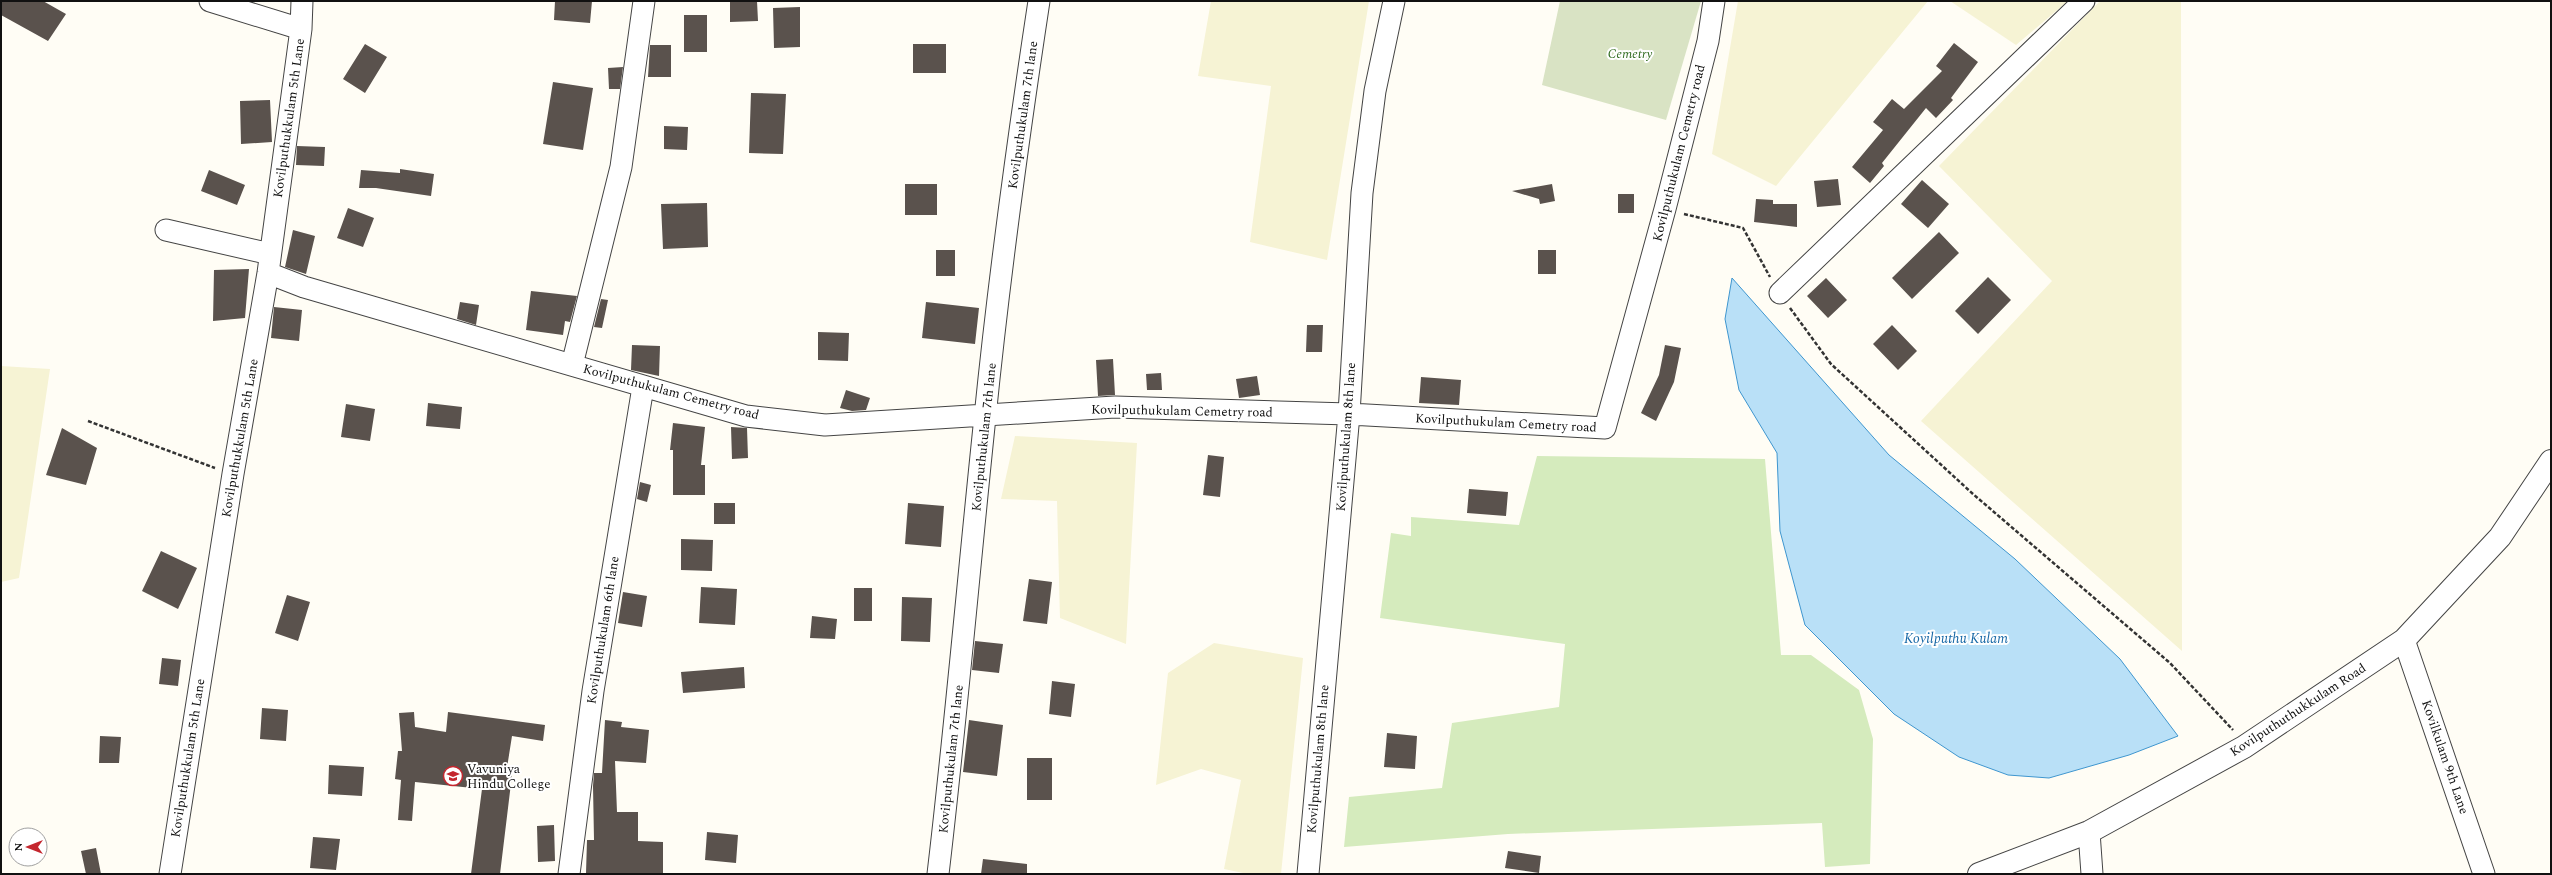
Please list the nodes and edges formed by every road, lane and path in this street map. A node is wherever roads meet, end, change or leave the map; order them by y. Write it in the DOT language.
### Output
graph roads {
  1 [pos="210,1"];
  2 [pos="302,1"];
  3 [pos="644,1"];
  4 [pos="1038,1"];
  5 [pos="1394,1"];
  6 [pos="1714,1"];
  7 [pos="2084,1"];
  8 [pos="301,29"];
  9 [pos="1665,209"];
  10 [pos="166,230"];
  11 [pos="269,263"];
  12 [pos="1780,293"];
  13 [pos="572,365"];
  14 [pos="643,387"];
  15 [pos="1349,414"];
  16 [pos="985,416"];
  17 [pos="88,421"];
  18 [pos="2551,461"];
  19 [pos="233,474"];
  20 [pos="2404,640"];
  21 [pos="2244,747"];
  22 [pos="2089,832"];
  23 [pos="170,874"];
  24 [pos="569,874"];
  25 [pos="938,874"];
  26 [pos="1308,874"];
  27 [pos="1979,874"];
  28 [pos="2092,874"];
  29 [pos="2484,874"];
  1 -- 8 [label="street"];
  2 -- 8 [label="street, Kovilputhukkulam 5th Lane"];
  3 -- 13 [label="street"];
  4 -- 16 [label="street, Kovilputhukulam 7th lane"];
  5 -- 15 [label="street, Kovilputhukulam 8th lane"];
  6 -- 9 [label="street, Kovilputhukulam Cemetry road"];
  7 -- 12 [label="street"];
  8 -- 11 [label="street, Kovilputhukkulam 5th Lane"];
  9 -- 12 [label="path"];
  9 -- 15 [label="street, Kovilputhukulam Cemetry road"];
  10 -- 11 [label="street, Kovilputhukulam Cemetry road"];
  11 -- 13 [label="street, Kovilputhukulam Cemetry road"];
  11 -- 19 [label="street, Kovilputhukkulam 5th Lane"];
  12 -- 21 [label="path"];
  13 -- 14 [label="street, Kovilputhukulam Cemetry road"];
  14 -- 16 [label="street, Kovilputhukulam Cemetry road"];
  14 -- 24 [label="street, Kovilputhukulam 6th lane"];
  15 -- 16 [label="street, Kovilputhukulam Cemetry road"];
  15 -- 26 [label="street, Kovilputhukulam 8th lane"];
  16 -- 25 [label="street, Kovilputhukulam 7th lane"];
  17 -- 19 [label="path"];
  18 -- 20 [label="street, Kovilputhuthukkulam Road"];
  19 -- 23 [label="street, Kovilputhukkulam 5th Lane"];
  20 -- 21 [label="street, Kovilputhuthukkulam Road"];
  20 -- 29 [label="street, Kovilkulam 9th Lane"];
  21 -- 22 [label="street, Kovilputhuthukkulam Road"];
  22 -- 27 [label="street, Kovilputhuthukkulam Road"];
  22 -- 28 [label="street"];
}
